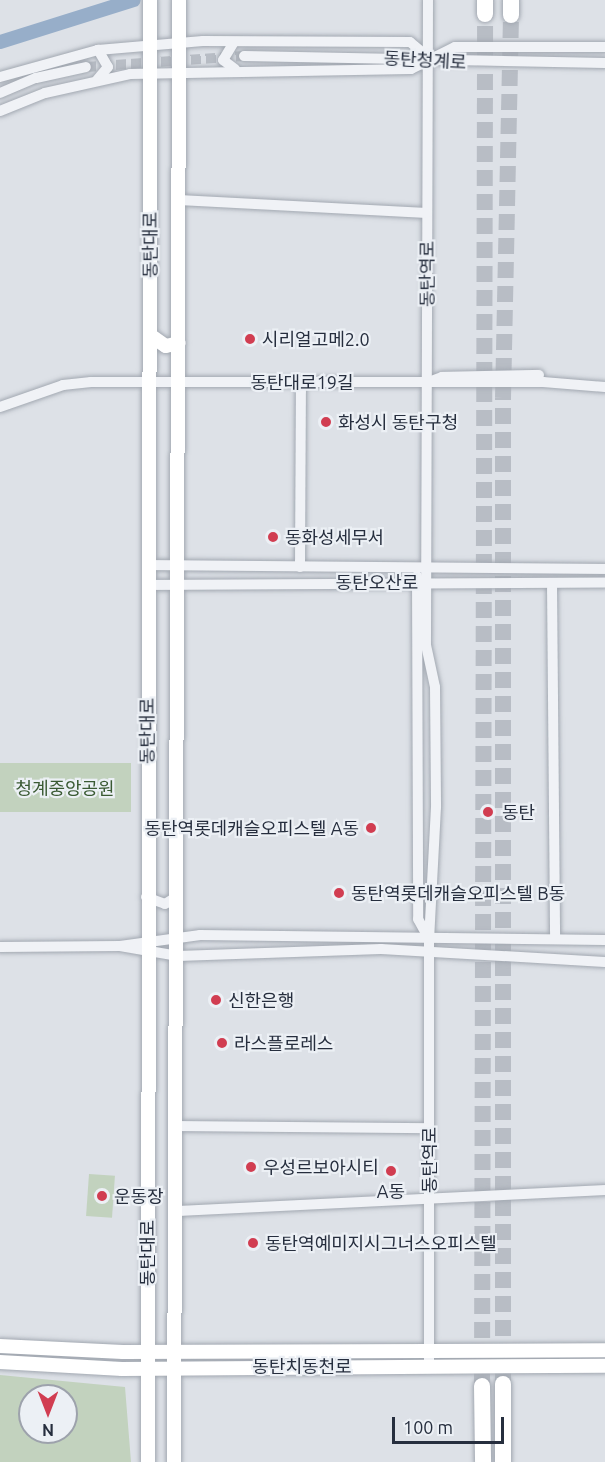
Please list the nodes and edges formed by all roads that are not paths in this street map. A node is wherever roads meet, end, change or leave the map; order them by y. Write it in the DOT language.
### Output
graph roads {
  1 [pos="150,0"];
  2 [pos="428,0"];
  3 [pos="179,2"];
  4 [pos="179,42"];
  5 [pos="234,42"];
  6 [pos="150,45"];
  7 [pos="605,48"];
  8 [pos="98,50"];
  9 [pos="244,56"];
  10 [pos="428,57"];
  11 [pos="605,63"];
  12 [pos="86,67"];
  13 [pos="237,70"];
  14 [pos="179,71"];
  15 [pos="150,73"];
  16 [pos="0,77"];
  17 [pos="96,80"];
  18 [pos="0,93"];
  19 [pos="0,111"];
  20 [pos="179,200"];
  21 [pos="427,213"];
  22 [pos="150,335"];
  23 [pos="179,343"];
  24 [pos="605,380"];
  25 [pos="150,382"];
  26 [pos="179,382"];
  27 [pos="300,382"];
  28 [pos="426,383"];
  29 [pos="605,387"];
  30 [pos="0,406"];
  31 [pos="149,565"];
  32 [pos="220,565"];
  33 [pos="178,566"];
  34 [pos="300,567"];
  35 [pos="421,567"];
  36 [pos="605,569"];
  37 [pos="421,581"];
  38 [pos="552,583"];
  39 [pos="605,583"];
  40 [pos="179,584"];
  41 [pos="219,584"];
  42 [pos="148,585"];
  43 [pos="418,876"];
  44 [pos="432,876"];
  45 [pos="178,896"];
  46 [pos="146,897"];
  47 [pos="178,936"];
  48 [pos="146,939"];
  49 [pos="429,939"];
  50 [pos="555,939"];
  51 [pos="605,940"];
  52 [pos="380,944"];
  53 [pos="0,946"];
  54 [pos="120,946"];
  55 [pos="145,954"];
  56 [pos="429,954"];
  57 [pos="178,956"];
  58 [pos="605,962"];
  59 [pos="178,1126"];
  60 [pos="429,1128"];
  61 [pos="605,1190"];
  62 [pos="429,1199"];
  63 [pos="178,1211"];
  64 [pos="0,1346"];
  65 [pos="429,1350"];
  66 [pos="605,1350"];
  67 [pos="176,1351"];
  68 [pos="148,1352"];
  69 [pos="0,1362"];
  70 [pos="429,1366"];
  71 [pos="605,1366"];
  72 [pos="176,1367"];
  73 [pos="148,1368"];
  74 [pos="503,1384"];
  75 [pos="482,1386"];
  76 [pos="148,1462"];
  77 [pos="174,1462"];
  78 [pos="483,1462"];
  79 [pos="503,1462"];
  1 -- 6 [label="main road, 동탄대로"];
  2 -- 10 [label="street, 동탄역로"];
  3 -- 4 [label="main road, 동탄대로"];
  4 -- 5 [label="street"];
  4 -- 6 [label="street"];
  4 -- 14 [label="main road, 동탄대로"];
  5 -- 10 [label="street"];
  5 -- 13 [label="street"];
  6 -- 8 [label="street"];
  6 -- 15 [label="main road, 동탄대로"];
  7 -- 10 [label="street"];
  8 -- 16 [label="street"];
  8 -- 17 [label="street"];
  9 -- 10 [label="street, 동탄청계로"];
  10 -- 11 [label="street, 동탄청계로"];
  10 -- 13 [label="street"];
  10 -- 21 [label="street, 동탄역로"];
  12 -- 18 [label="street"];
  13 -- 14 [label="street"];
  14 -- 15 [label="street"];
  14 -- 20 [label="main road, 동탄대로"];
  15 -- 17 [label="street"];
  15 -- 22 [label="main road, 동탄대로"];
  17 -- 19 [label="street"];
  20 -- 21 [label="street, 동탄대로"];
  20 -- 23 [label="main road, 동탄대로"];
  21 -- 28 [label="street, 동탄역로"];
  22 -- 23 [label="main road"];
  22 -- 25 [label="main road, 동탄대로"];
  23 -- 26 [label="main road, 동탄대로"];
  24 -- 28 [label="street"];
  25 -- 26 [label="street, 동탄대로19길"];
  25 -- 30 [label="street, 동탄대로19길"];
  25 -- 31 [label="main road, 동탄대로"];
  26 -- 27 [label="street, 동탄대로19길"];
  26 -- 33 [label="main road, 동탄대로"];
  27 -- 28 [label="street, 동탄대로19길"];
  27 -- 34 [label="street"];
  28 -- 29 [label="street"];
  28 -- 35 [label="street, 동탄역로"];
  31 -- 33 [label="street, 동탄오산로"];
  31 -- 42 [label="main road, 동탄대로"];
  32 -- 33 [label="street, 동탄오산로"];
  32 -- 34 [label="street, 동탄오산로"];
  32 -- 41 [label="street"];
  33 -- 40 [label="main road, 동탄대로"];
  34 -- 35 [label="street, 동탄오산로"];
  35 -- 36 [label="street, 동탄오산로"];
  35 -- 37 [label="street, 동탄역로"];
  37 -- 38 [label="street, 동탄오산로"];
  37 -- 41 [label="street, 동탄오산로"];
  37 -- 43 [label="street, 동탄역로"];
  37 -- 44 [label="street, 동탄역로"];
  38 -- 39 [label="street, 동탄오산로"];
  38 -- 50 [label="street"];
  40 -- 41 [label="street, 동탄오산로"];
  40 -- 42 [label="street, 동탄오산로"];
  40 -- 45 [label="main road, 동탄대로"];
  42 -- 46 [label="main road, 동탄대로"];
  43 -- 44 [label="street"];
  43 -- 49 [label="street, 동탄역로"];
  44 -- 49 [label="street, 동탄역로"];
  45 -- 46 [label="street"];
  45 -- 47 [label="main road, 동탄대로"];
  46 -- 48 [label="main road, 동탄대로"];
  47 -- 48 [label="street"];
  47 -- 52 [label="street"];
  47 -- 57 [label="main road, 동탄대로"];
  48 -- 54 [label="street"];
  48 -- 55 [label="main road, 동탄대로"];
  49 -- 50 [label="street"];
  49 -- 52 [label="street"];
  49 -- 56 [label="street, 동탄역로"];
  50 -- 51 [label="street"];
  52 -- 56 [label="street"];
  52 -- 57 [label="street"];
  53 -- 54 [label="street"];
  54 -- 55 [label="street"];
  55 -- 57 [label="street"];
  55 -- 68 [label="main road, 동탄대로"];
  56 -- 58 [label="street"];
  56 -- 60 [label="street, 동탄역로"];
  57 -- 59 [label="main road, 동탄대로"];
  59 -- 60 [label="street"];
  59 -- 63 [label="main road, 동탄대로"];
  60 -- 62 [label="street, 동탄역로"];
  61 -- 62 [label="street"];
  62 -- 63 [label="street"];
  62 -- 65 [label="street, 동탄역로"];
  63 -- 67 [label="main road, 동탄대로"];
  64 -- 68 [label="main road, 동탄치동천로"];
  65 -- 66 [label="main road, 동탄치동천로"];
  65 -- 67 [label="main road, 동탄치동천로"];
  65 -- 70 [label="street, 동탄역로"];
  67 -- 68 [label="main road, 동탄치동천로"];
  67 -- 72 [label="main road, 동탄대로"];
  68 -- 73 [label="main road, 동탄대로"];
  69 -- 73 [label="main road, 동탄치동천로"];
  70 -- 71 [label="main road, 동탄치동천로"];
  70 -- 72 [label="main road, 동탄치동천로"];
  72 -- 73 [label="main road, 동탄치동천로"];
  72 -- 77 [label="main road, 동탄대로"];
  73 -- 76 [label="main road, 동탄대로"];
  74 -- 79 [label="highway"];
  75 -- 78 [label="highway"];
}
